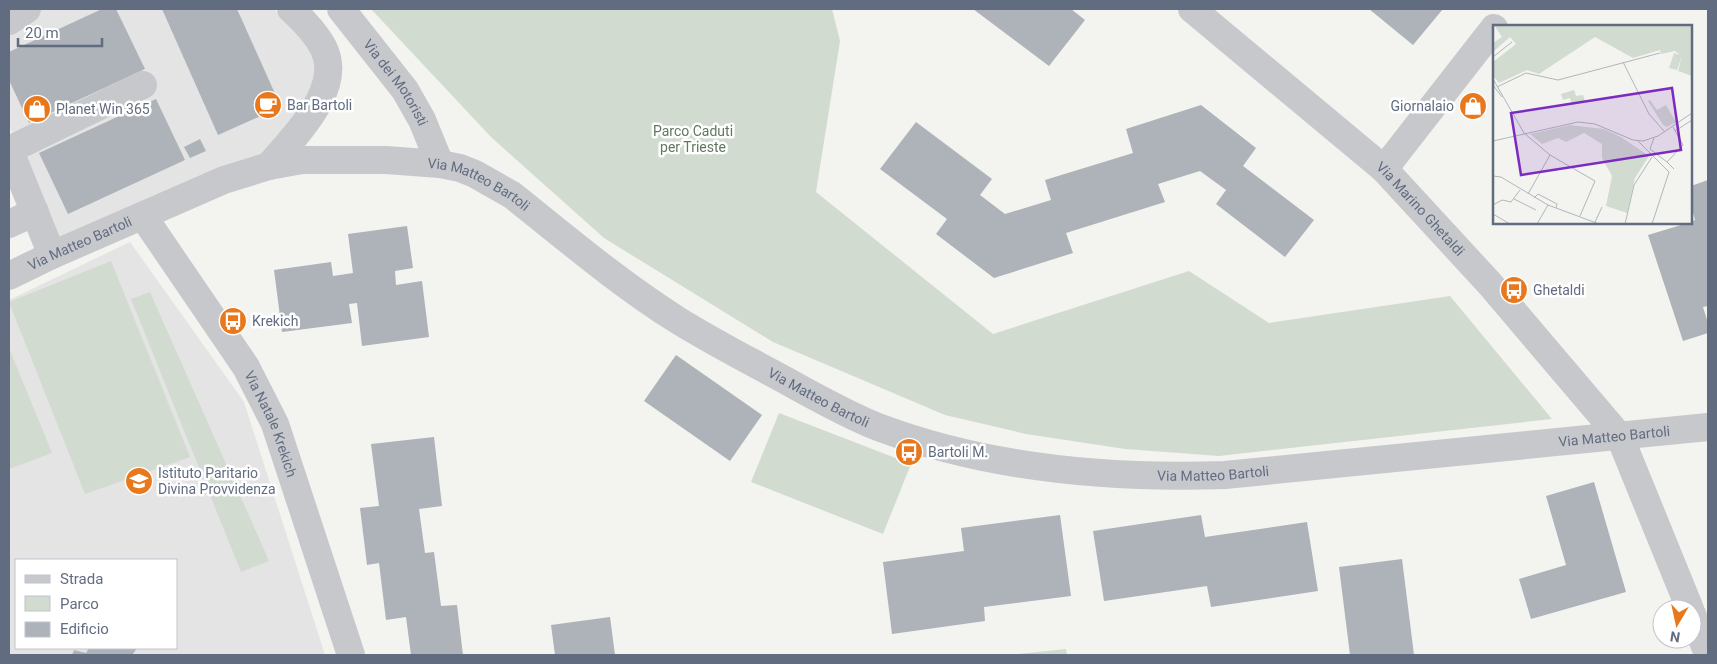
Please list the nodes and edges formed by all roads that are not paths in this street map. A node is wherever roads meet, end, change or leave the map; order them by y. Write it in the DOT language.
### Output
graph roads {
  1 [pos="27,9"];
  2 [pos="291,9"];
  3 [pos="341,9"];
  4 [pos="1192,9"];
  5 [pos="1509,9"];
  6 [pos="9,20"];
  7 [pos="1497,25"];
  8 [pos="1493,30"];
  9 [pos="143,85"];
  10 [pos="9,150"];
  11 [pos="440,164"];
  12 [pos="269,166"];
  13 [pos="1384,169"];
  14 [pos="35,212"];
  15 [pos="143,216"];
  16 [pos="9,224"];
  17 [pos="52,255"];
  18 [pos="9,276"];
  19 [pos="1708,427"];
  20 [pos="1620,437"];
  21 [pos="1686,599"];
  22 [pos="1702,639"];
  23 [pos="1708,654"];
  24 [pos="351,655"];
  1 -- 6 [label="street"];
  2 -- 12 [label="street"];
  3 -- 11 [label="street, Via dei Motoristi"];
  4 -- 13 [label="street, Via Marino Ghetaldi"];
  5 -- 7 [label="street"];
  8 -- 13 [label="street"];
  9 -- 10 [label="street"];
  10 -- 14 [label="street"];
  11 -- 12 [label="street, Via Matteo Bartoli"];
  11 -- 20 [label="street, Via Matteo Bartoli"];
  12 -- 15 [label="street, Via Matteo Bartoli"];
  13 -- 20 [label="street, Via Marino Ghetaldi"];
  14 -- 16 [label="street"];
  14 -- 17 [label="street"];
  15 -- 17 [label="street, Via Matteo Bartoli"];
  15 -- 24 [label="street, Via Natale Krekich"];
  17 -- 18 [label="street, Via Matteo Bartoli"];
  19 -- 20 [label="street, Via Matteo Bartoli"];
  20 -- 21 [label="street, Via Marino Ghetaldi"];
  22 -- 23 [label="street"];
}
